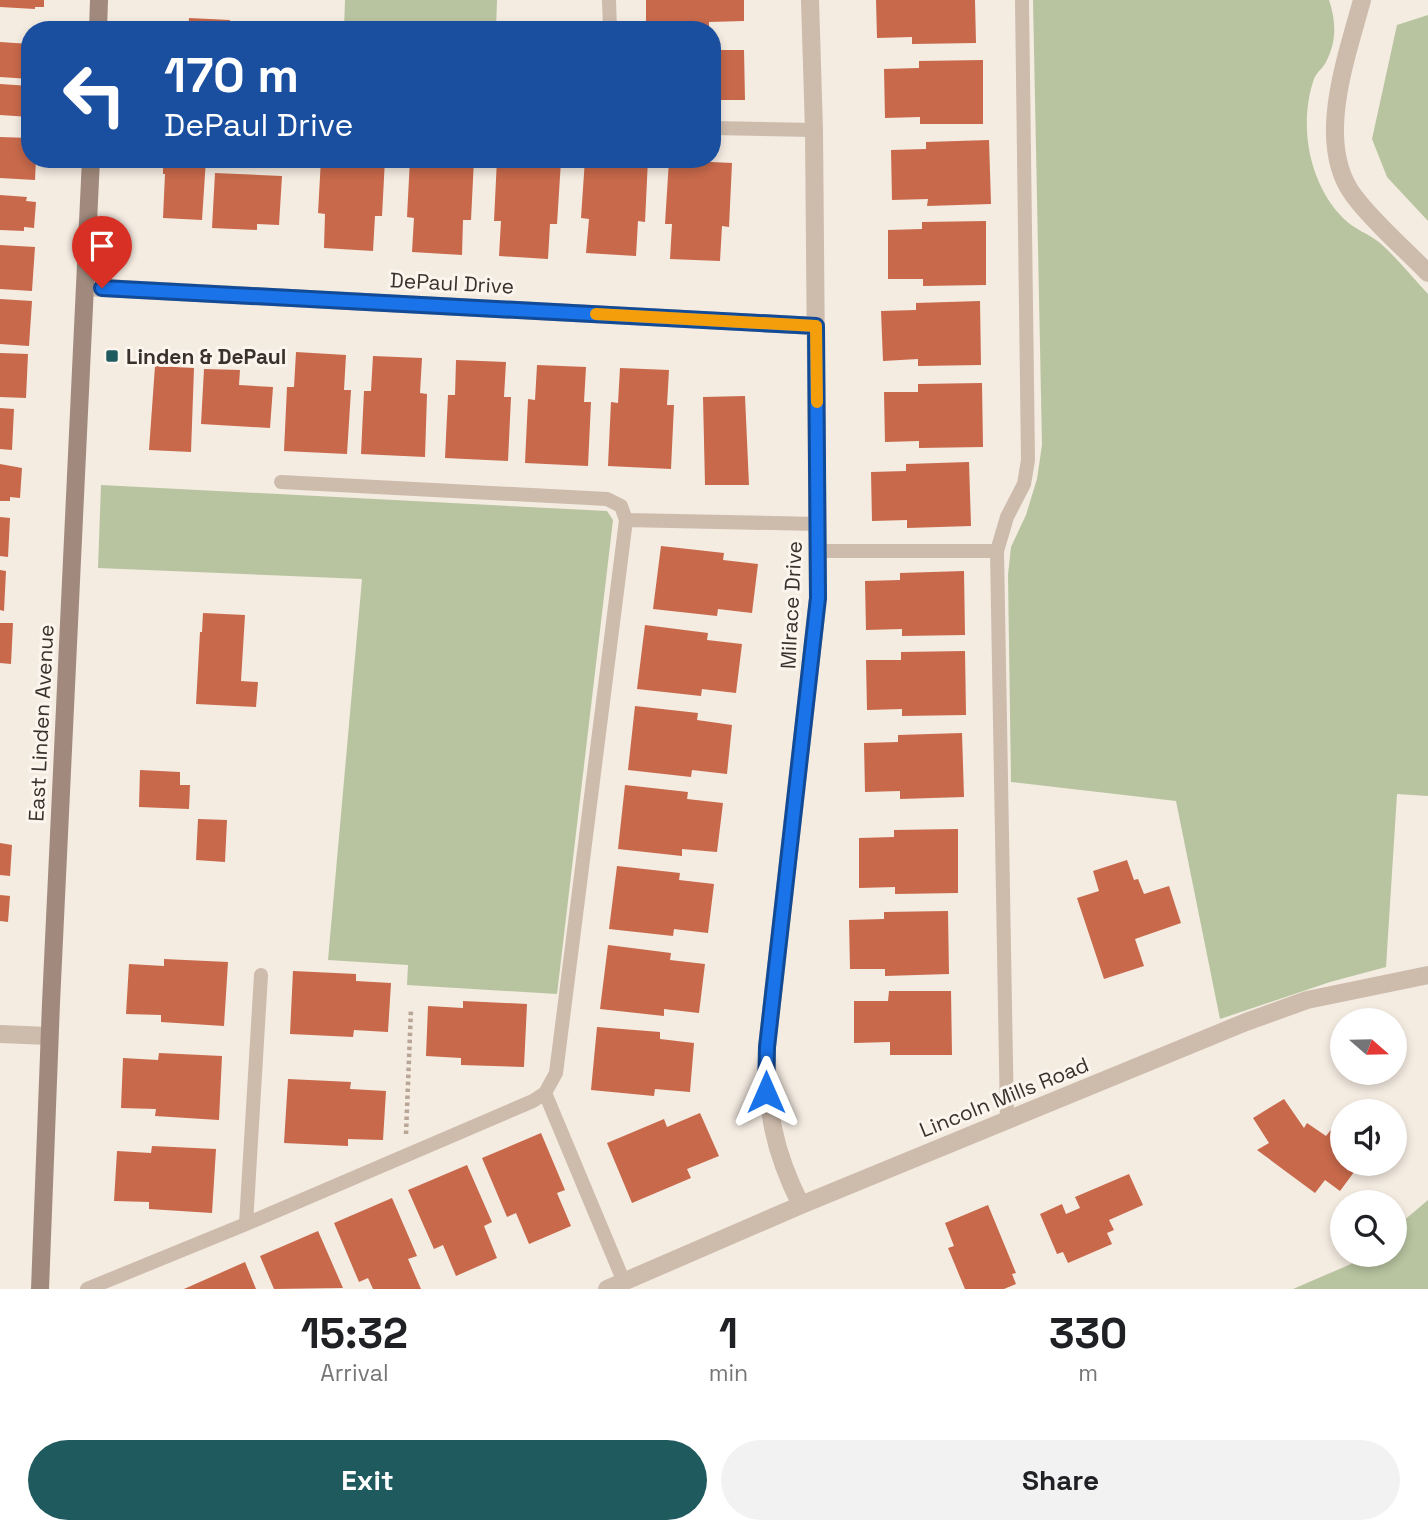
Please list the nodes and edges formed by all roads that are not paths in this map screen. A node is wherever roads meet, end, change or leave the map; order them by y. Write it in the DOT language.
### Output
graph roads {
  1 [pos="99,0"];
  2 [pos="609,0"];
  3 [pos="810,0"];
  4 [pos="1022,0"];
  5 [pos="1362,0"];
  6 [pos="98,21"];
  7 [pos="610,21"];
  8 [pos="721,128"];
  9 [pos="814,130"];
  10 [pos="91,168"];
  11 [pos="1428,274"];
  12 [pos="85,287"];
  13 [pos="816,326"];
  14 [pos="281,482"];
  15 [pos="626,520"];
  16 [pos="818,524"];
  17 [pos="818,551"];
  18 [pos="997,551"];
  19 [pos="261,975"];
  20 [pos="1428,975"];
  21 [pos="0,1034"];
  22 [pos="49,1036"];
  23 [pos="545,1093"];
  24 [pos="1007,1120"];
  25 [pos="801,1205"];
  26 [pos="246,1224"];
  27 [pos="624,1282"];
  28 [pos="40,1289"];
  29 [pos="87,1289"];
  30 [pos="607,1289"];
  1 -- 6 [label="main road"];
  2 -- 7 [label="lane"];
  3 -- 9 [label="street, Milrace Drive"];
  4 -- 18 [label="lane"];
  5 -- 11 [label="street"];
  8 -- 9 [label="lane"];
  9 -- 13 [label="street, Milrace Drive"];
  10 -- 12 [label="main road, East Linden Avenue"];
  12 -- 13 [label="street, DePaul Drive"];
  12 -- 22 [label="main road, East Linden Avenue"];
  13 -- 16 [label="street, Milrace Drive"];
  14 -- 15 [label="lane"];
  15 -- 16 [label="lane"];
  15 -- 23 [label="lane"];
  16 -- 17 [label="street, Milrace Drive"];
  17 -- 18 [label="lane"];
  17 -- 25 [label="street, Milrace Drive"];
  18 -- 24 [label="lane"];
  19 -- 26 [label="lane"];
  20 -- 24 [label="street, Lincoln Mills Road"];
  21 -- 22 [label="street"];
  22 -- 28 [label="main road, East Linden Avenue"];
  23 -- 26 [label="lane"];
  23 -- 27 [label="lane"];
  24 -- 25 [label="street, Lincoln Mills Road"];
  25 -- 27 [label="street, Lincoln Mills Road"];
  26 -- 29 [label="lane"];
  27 -- 30 [label="street, Lincoln Mills Road"];
}
